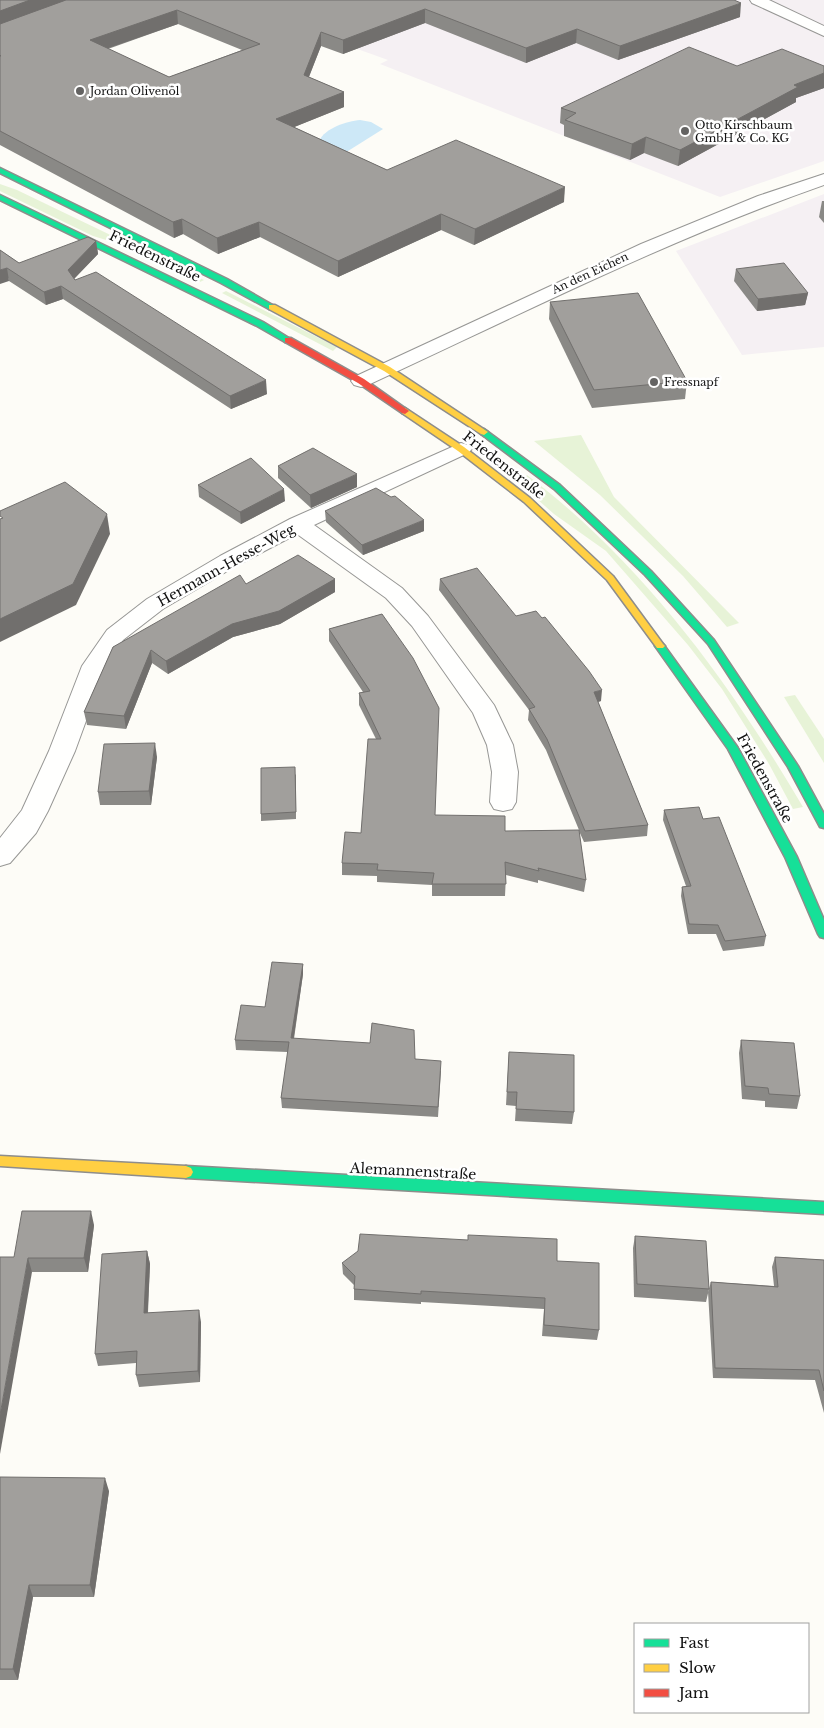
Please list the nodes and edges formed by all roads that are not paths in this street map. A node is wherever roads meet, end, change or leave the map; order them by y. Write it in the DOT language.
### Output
graph roads {
  1 [pos="757,0"];
  2 [pos="824,32"];
  3 [pos="0,170"];
  4 [pos="824,179"];
  5 [pos="0,197"];
  6 [pos="386,369"];
  7 [pos="361,381"];
  8 [pos="461,449"];
  9 [pos="298,524"];
  10 [pos="503,802"];
  11 [pos="824,824"];
  12 [pos="0,856"];
  13 [pos="824,934"];
  14 [pos="0,1161"];
  15 [pos="824,1208"];
  1 -- 2 [label="street"];
  3 -- 6 [label="main road, Friedenstraße"];
  4 -- 6 [label="street, An den Eichen"];
  5 -- 7 [label="main road, Friedenstraße"];
  6 -- 7 [label="street, An den Eichen"];
  6 -- 11 [label="main road, Friedenstraße"];
  7 -- 8 [label="main road, Friedenstraße"];
  8 -- 9 [label="street, Hermann-Hesse-Weg"];
  8 -- 13 [label="main road, Friedenstraße"];
  9 -- 10 [label="street"];
  9 -- 12 [label="street, Hermann-Hesse-Weg"];
  14 -- 15 [label="main road, Alemannenstraße"];
}
